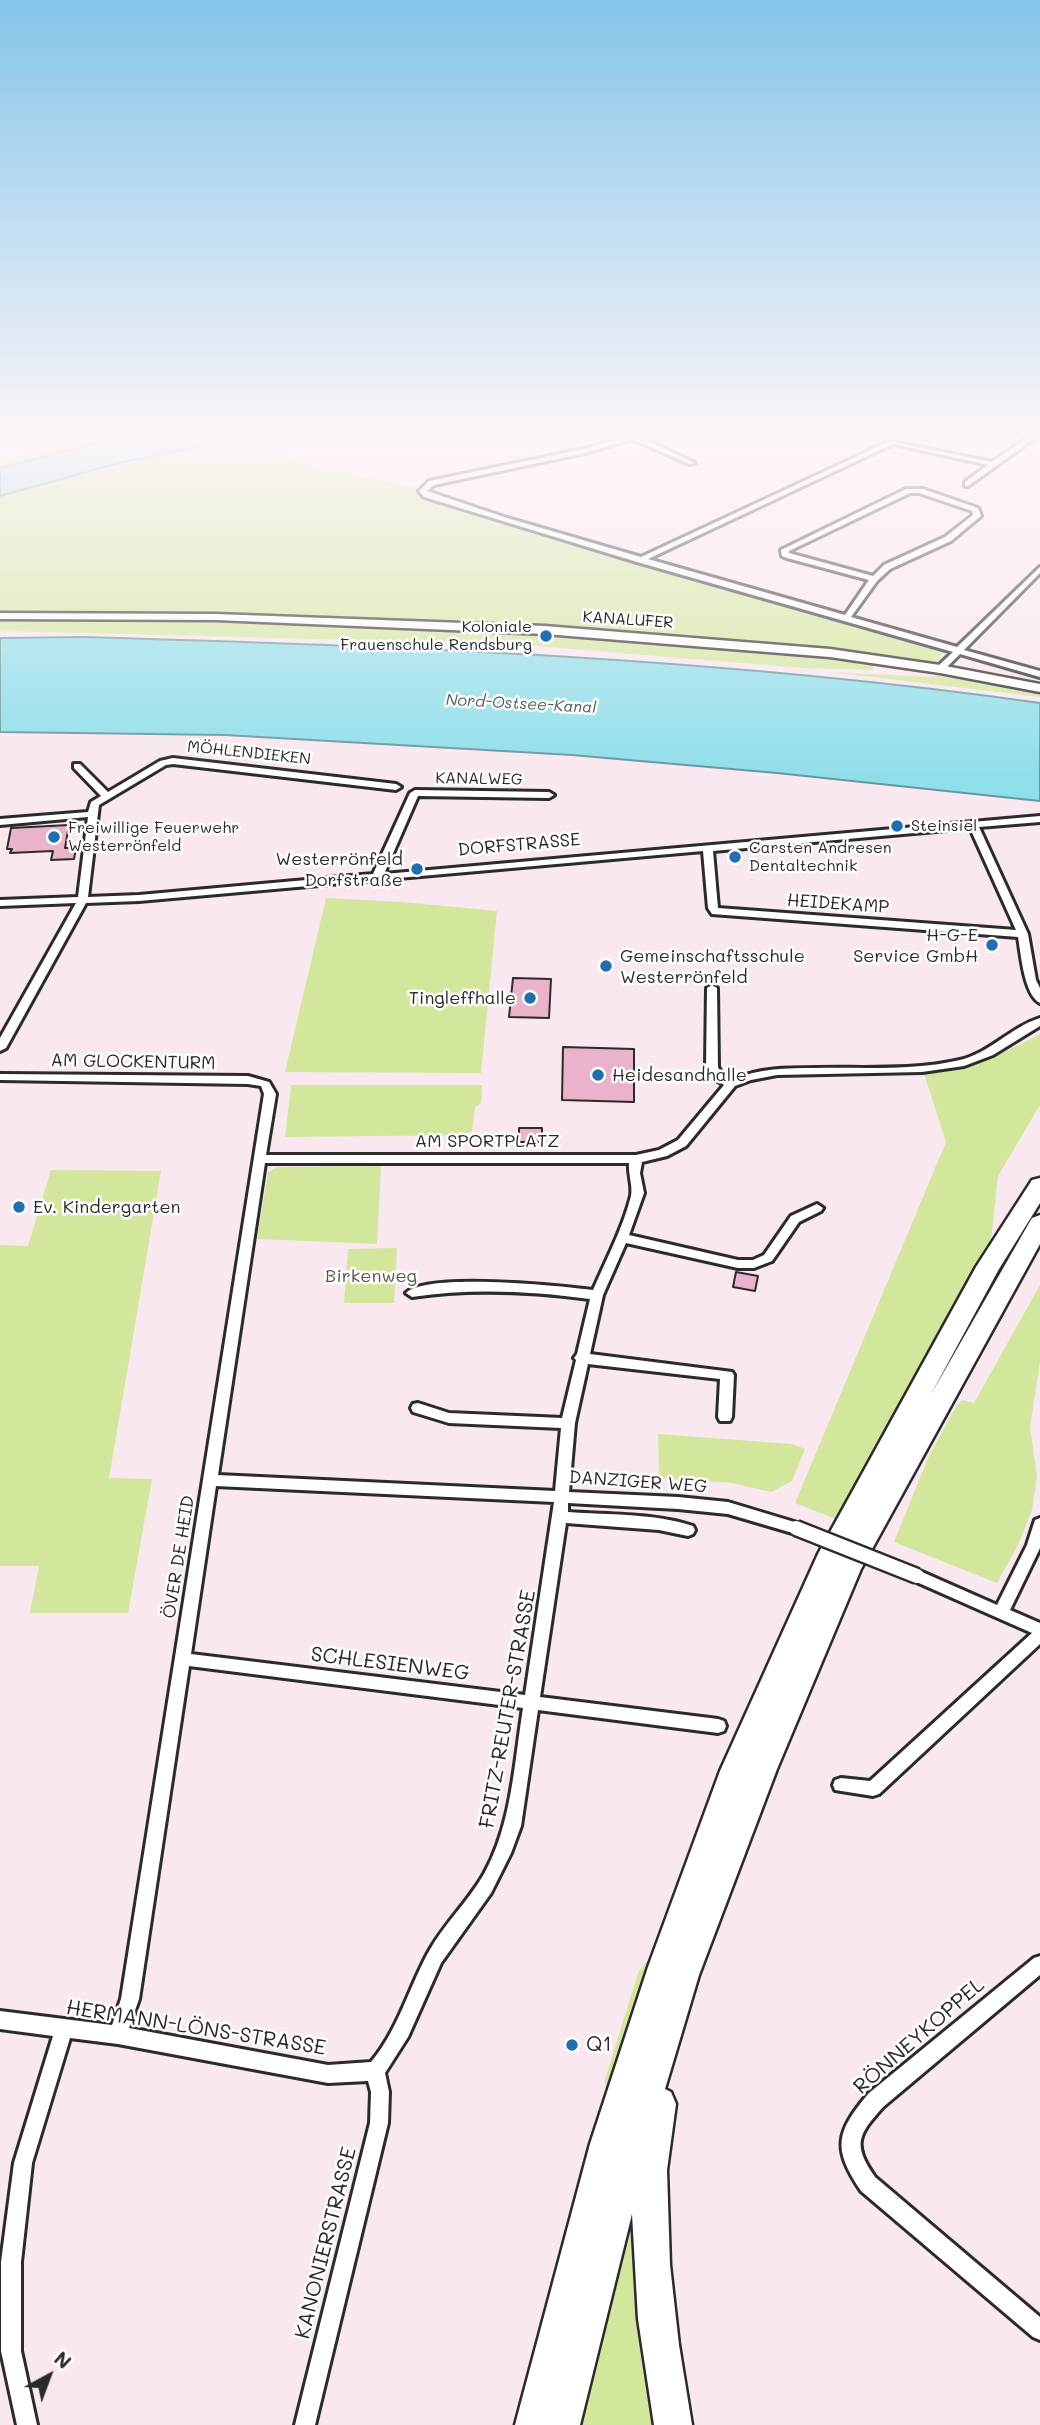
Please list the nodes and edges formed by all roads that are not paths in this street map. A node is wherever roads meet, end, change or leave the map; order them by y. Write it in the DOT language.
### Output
graph roads {
  1 [pos="604,549"];
  2 [pos="663,549"];
  3 [pos="787,549"];
  4 [pos="926,549"];
  5 [pos="640,560"];
  6 [pos="1040,569"];
  7 [pos="874,579"];
  8 [pos="0,617"];
  9 [pos="846,619"];
  10 [pos="956,650"];
  11 [pos="940,669"];
  12 [pos="1040,674"];
  13 [pos="1040,688"];
  14 [pos="77,766"];
  15 [pos="397,787"];
  16 [pos="549,795"];
  17 [pos="107,796"];
  18 [pos="94,814"];
  19 [pos="71,817"];
  20 [pos="1040,819"];
  21 [pos="0,822"];
  22 [pos="973,824"];
  23 [pos="92,827"];
  24 [pos="708,848"];
  25 [pos="378,875"];
  26 [pos="83,900"];
  27 [pos="0,903"];
  28 [pos="1023,934"];
  29 [pos="712,988"];
  30 [pos="1040,1000"];
  31 [pos="1040,1021"];
  32 [pos="0,1048"];
  33 [pos="0,1077"];
  34 [pos="265,1084"];
  35 [pos="732,1084"];
  36 [pos="260,1159"];
  37 [pos="636,1159"];
  38 [pos="1040,1185"];
  39 [pos="817,1208"];
  40 [pos="1040,1223"];
  41 [pos="622,1238"];
  42 [pos="412,1293"];
  43 [pos="597,1295"];
  44 [pos="581,1358"];
  45 [pos="418,1408"];
  46 [pos="725,1418"];
  47 [pos="568,1423"];
  48 [pos="211,1480"];
  49 [pos="562,1495"];
  50 [pos="560,1517"];
  51 [pos="1040,1524"];
  52 [pos="688,1530"];
  53 [pos="917,1576"];
  54 [pos="1001,1612"];
  55 [pos="1040,1632"];
  56 [pos="182,1659"];
  57 [pos="532,1702"];
  58 [pos="718,1726"];
  59 [pos="841,1784"];
  60 [pos="1040,1964"];
  61 [pos="683,1975"];
  62 [pos="0,2020"];
  63 [pos="64,2029"];
  64 [pos="118,2035"];
  65 [pos="374,2071"];
  66 [pos="1040,2330"];
  67 [pos="27,2425"];
  68 [pos="305,2425"];
  69 [pos="534,2425"];
  70 [pos="561,2425"];
  71 [pos="673,2425"];
  1 -- 5 [label="street"];
  2 -- 5 [label="street"];
  3 -- 7 [label="street"];
  4 -- 7 [label="street"];
  5 -- 9 [label="street"];
  6 -- 10 [label="street"];
  7 -- 9 [label="street"];
  8 -- 11 [label="street, KANALUFER"];
  9 -- 10 [label="street"];
  10 -- 11 [label="street"];
  10 -- 12 [label="street"];
  11 -- 13 [label="street, KANALUFER"];
  14 -- 17 [label="street"];
  15 -- 17 [label="street, MÖHLENDIEKEN"];
  16 -- 25 [label="street, KANALWEG"];
  17 -- 18 [label="street, MÖHLENDIEKEN"];
  18 -- 19 [label="street"];
  18 -- 23 [label="street, MÖHLENDIEKEN"];
  19 -- 21 [label="street"];
  19 -- 23 [label="street"];
  20 -- 22 [label="street, DORFSTRASSE"];
  22 -- 24 [label="street, DORFSTRASSE"];
  22 -- 28 [label="street"];
  23 -- 26 [label="street, MÖHLENDIEKEN"];
  24 -- 25 [label="street, DORFSTRASSE"];
  24 -- 28 [label="street, HEIDEKAMP"];
  25 -- 26 [label="street, DORFSTRASSE"];
  26 -- 27 [label="street, DORFSTRASSE"];
  26 -- 32 [label="street"];
  28 -- 30 [label="street"];
  29 -- 35 [label="street"];
  31 -- 35 [label="street"];
  33 -- 34 [label="street, AM GLOCKENTURM"];
  34 -- 36 [label="street, ÖVER DE HEID"];
  35 -- 37 [label="street, AM SPORTPLATZ"];
  36 -- 37 [label="street, AM SPORTPLATZ"];
  36 -- 48 [label="street, ÖVER DE HEID"];
  37 -- 41 [label="street, FRITZ-REUTER-STRASSE"];
  38 -- 69 [label="highway"];
  39 -- 41 [label="street"];
  40 -- 61 [label="highway"];
  41 -- 43 [label="street, FRITZ-REUTER-STRASSE"];
  42 -- 43 [label="street"];
  43 -- 44 [label="street, FRITZ-REUTER-STRASSE"];
  44 -- 46 [label="street"];
  44 -- 47 [label="street, FRITZ-REUTER-STRASSE"];
  45 -- 47 [label="street"];
  47 -- 49 [label="street, FRITZ-REUTER-STRASSE"];
  48 -- 49 [label="street, DANZIGER WEG"];
  48 -- 56 [label="street, ÖVER DE HEID"];
  49 -- 50 [label="street, FRITZ-REUTER-STRASSE"];
  49 -- 53 [label="street, DANZIGER WEG, bridge"];
  50 -- 52 [label="street"];
  50 -- 57 [label="street, FRITZ-REUTER-STRASSE"];
  51 -- 54 [label="street"];
  53 -- 54 [label="street, DANZIGER WEG"];
  54 -- 55 [label="street, DANZIGER WEG"];
  55 -- 59 [label="street, DANZIGER WEG"];
  56 -- 57 [label="street, SCHLESIENWEG"];
  56 -- 64 [label="street, ÖVER DE HEID"];
  57 -- 58 [label="street, SCHLESIENWEG"];
  57 -- 65 [label="street, FRITZ-REUTER-STRASSE"];
  60 -- 66 [label="street, RÖNNEYKOPPEL"];
  61 -- 70 [label="highway"];
  61 -- 71 [label="highway"];
  62 -- 63 [label="street, HERMANN-LÖNS-STRASSE"];
  63 -- 64 [label="street, HERMANN-LÖNS-STRASSE"];
  63 -- 67 [label="street"];
  64 -- 65 [label="street, HERMANN-LÖNS-STRASSE"];
  65 -- 68 [label="street, KANONIERSTRASSE"];
}
